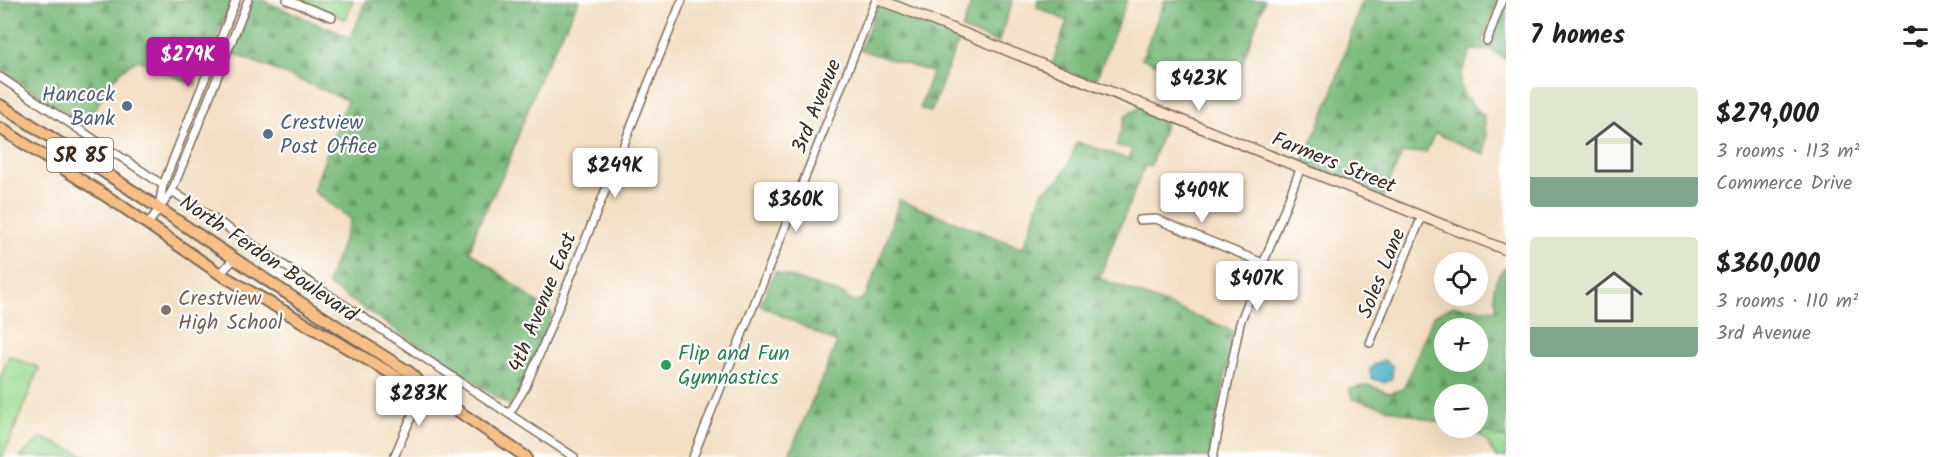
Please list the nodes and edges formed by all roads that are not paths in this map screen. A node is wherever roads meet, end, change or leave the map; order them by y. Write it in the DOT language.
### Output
graph roads {
  1 [pos="236,0"];
  2 [pos="248,0"];
  3 [pos="287,0"];
  4 [pos="682,0"];
  5 [pos="876,0"];
  6 [pos="881,0"];
  7 [pos="1502,0"];
  8 [pos="332,17"];
  9 [pos="1486,40"];
  10 [pos="212,60"];
  11 [pos="223,64"];
  12 [pos="0,78"];
  13 [pos="0,105"];
  14 [pos="0,128"];
  15 [pos="180,143"];
  16 [pos="190,147"];
  17 [pos="69,148"];
  18 [pos="55,164"];
  19 [pos="1301,167"];
  20 [pos="163,184"];
  21 [pos="172,191"];
  22 [pos="159,208"];
  23 [pos="1422,216"];
  24 [pos="1139,220"];
  25 [pos="148,225"];
  26 [pos="1506,250"];
  27 [pos="233,260"];
  28 [pos="1263,263"];
  29 [pos="220,274"];
  30 [pos="1370,343"];
  31 [pos="424,388"];
  32 [pos="509,414"];
  33 [pos="394,457"];
  34 [pos="526,457"];
  35 [pos="574,457"];
  36 [pos="693,457"];
  37 [pos="1213,457"];
  1 -- 10 [label="street"];
  2 -- 11 [label="street"];
  3 -- 8 [label="street"];
  4 -- 32 [label="street, 4th Avenue East"];
  5 -- 36 [label="street, 3rd Avenue"];
  6 -- 19 [label="street, Farmers Street"];
  7 -- 9 [label="street"];
  10 -- 11 [label="street"];
  10 -- 15 [label="street"];
  11 -- 16 [label="street"];
  12 -- 20 [label="street"];
  13 -- 17 [label="main road, North Ferdon Boulevard / SR 85"];
  14 -- 18 [label="main road, North Ferdon Boulevard / SR 85"];
  15 -- 16 [label="street"];
  15 -- 20 [label="street"];
  16 -- 21 [label="street"];
  17 -- 18 [label="street"];
  17 -- 22 [label="main road, North Ferdon Boulevard / SR 85"];
  18 -- 25 [label="main road, North Ferdon Boulevard / SR 85"];
  19 -- 23 [label="street, Farmers Street"];
  19 -- 28 [label="street"];
  20 -- 22 [label="street"];
  21 -- 22 [label="street"];
  21 -- 32 [label="street"];
  22 -- 25 [label="street"];
  22 -- 27 [label="main road, North Ferdon Boulevard / SR 85"];
  23 -- 26 [label="street, Farmers Street"];
  23 -- 30 [label="street, Soles Lane"];
  24 -- 28 [label="street"];
  25 -- 29 [label="main road, North Ferdon Boulevard / SR 85"];
  27 -- 29 [label="street"];
  27 -- 31 [label="main road, North Ferdon Boulevard / SR 85"];
  28 -- 37 [label="street"];
  29 -- 31 [label="main road, North Ferdon Boulevard / SR 85"];
  31 -- 33 [label="street"];
  31 -- 34 [label="main road, North Ferdon Boulevard / SR 85"];
  32 -- 35 [label="street"];
}
